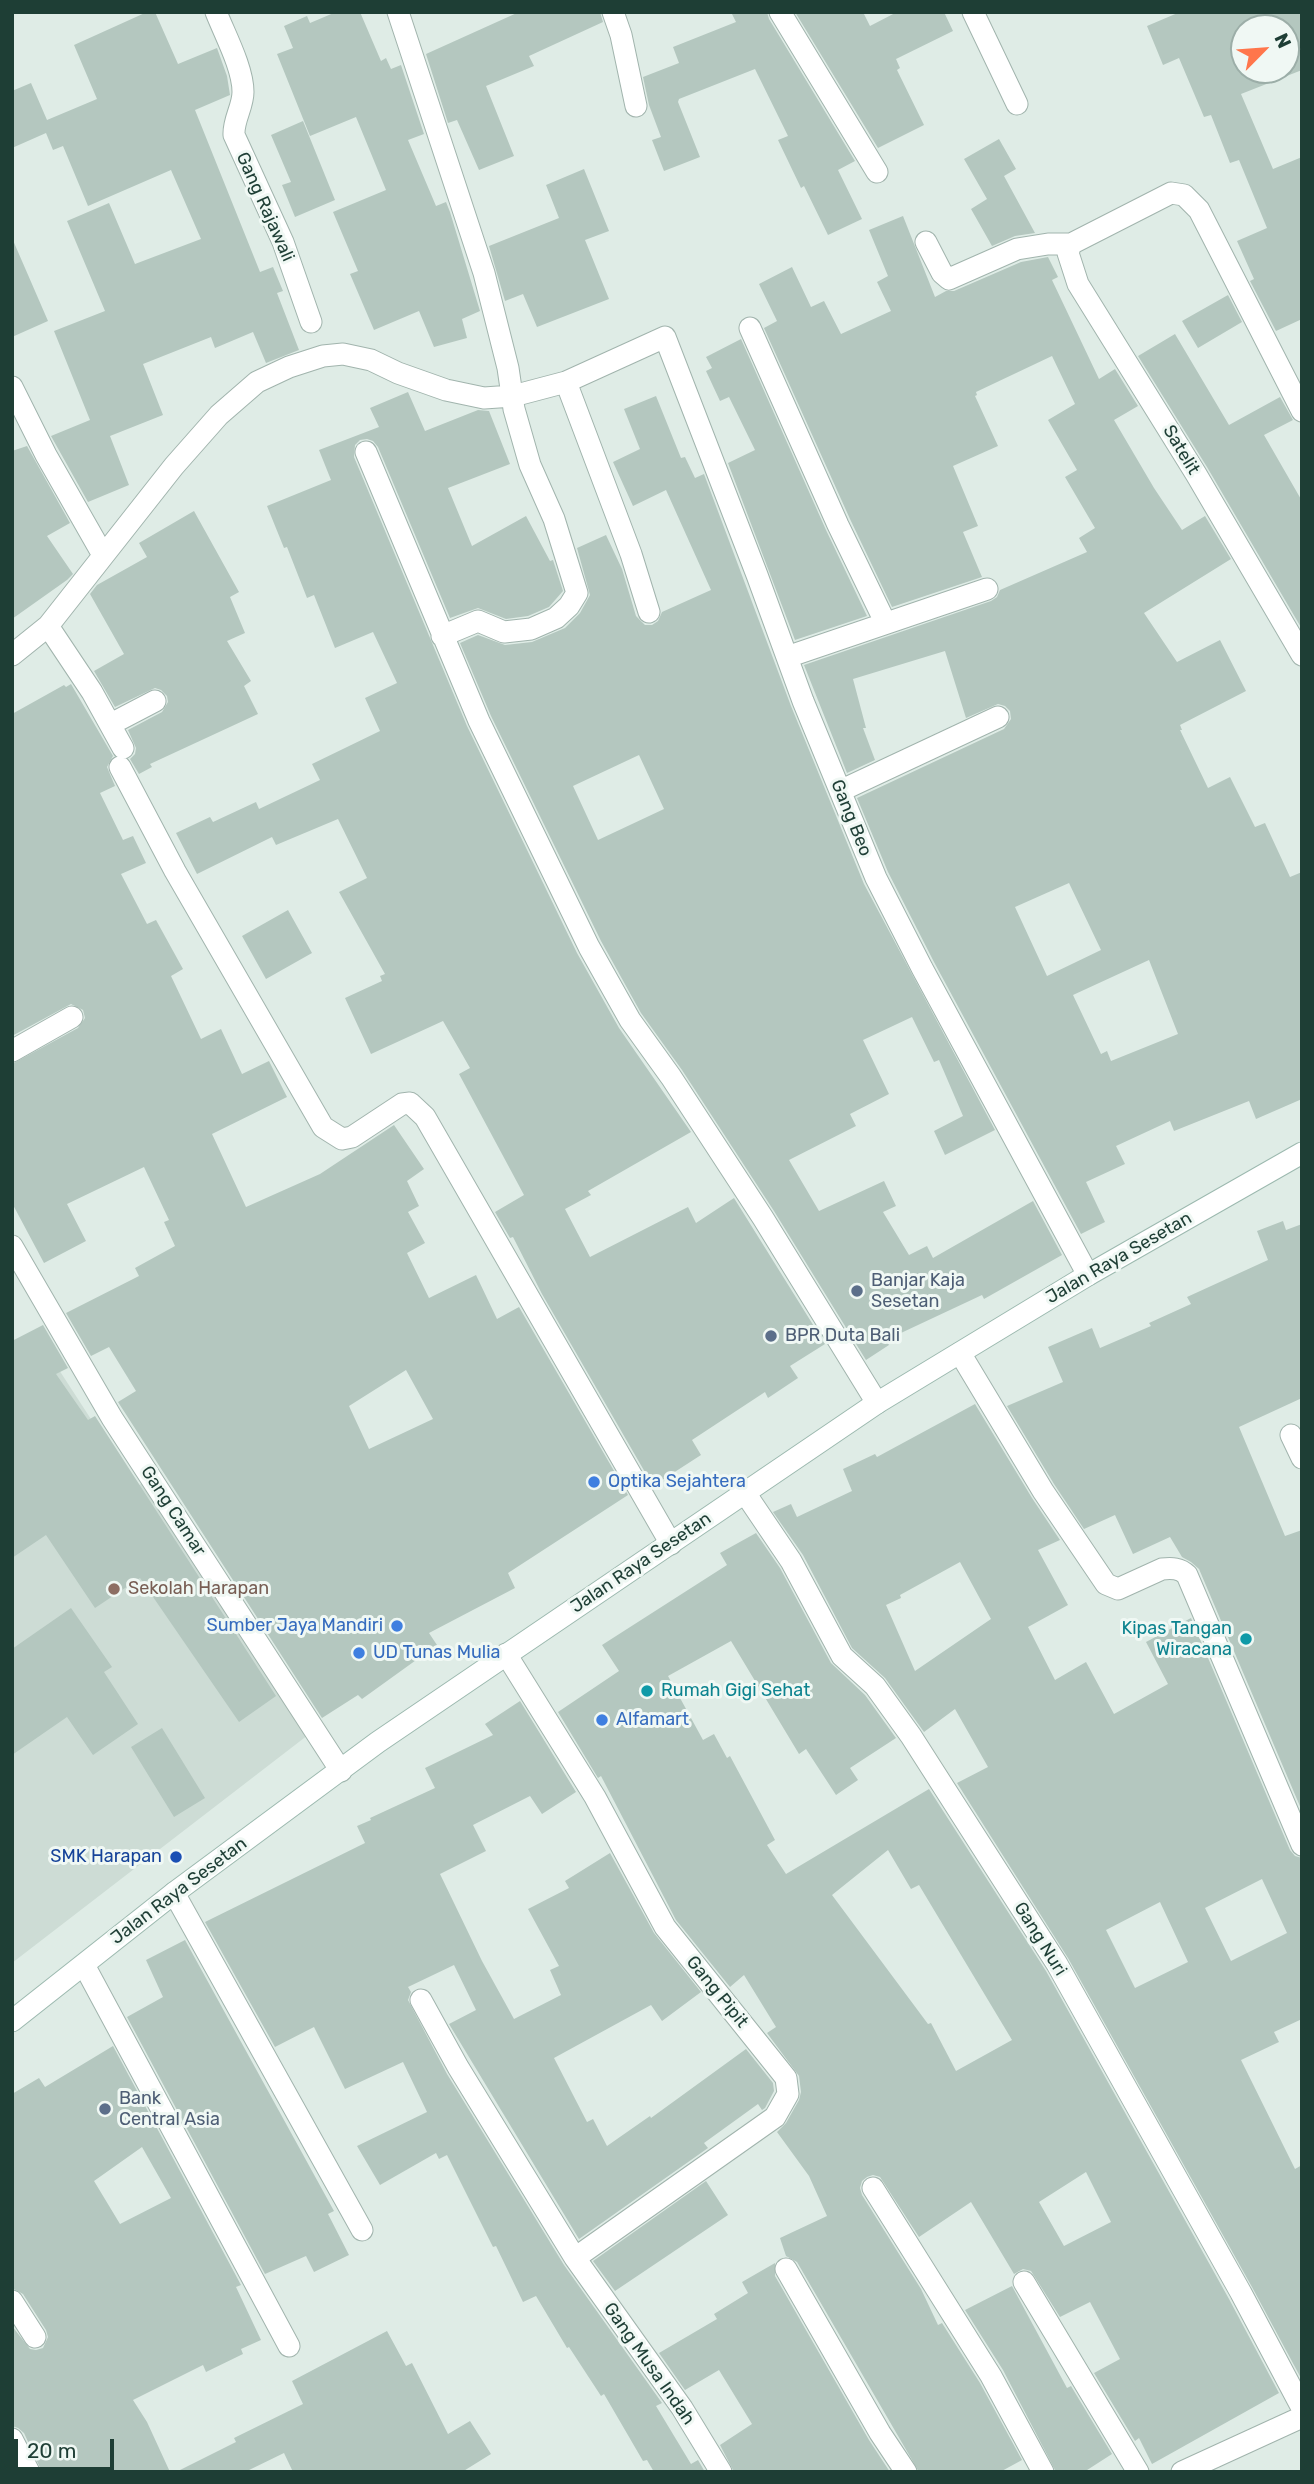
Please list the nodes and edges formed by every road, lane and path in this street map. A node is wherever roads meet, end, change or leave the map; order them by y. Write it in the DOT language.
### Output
graph roads {
  1 [pos="216,12"];
  2 [pos="398,12"];
  3 [pos="613,12"];
  4 [pos="780,12"];
  5 [pos="973,12"];
  6 [pos="1017,104"];
  7 [pos="636,106"];
  8 [pos="877,172"];
  9 [pos="926,242"];
  10 [pos="1071,244"];
  11 [pos="311,322"];
  12 [pos="750,328"];
  13 [pos="566,382"];
  14 [pos="12,387"];
  15 [pos="513,396"];
  16 [pos="1302,411"];
  17 [pos="366,452"];
  18 [pos="103,555"];
  19 [pos="987,589"];
  20 [pos="649,612"];
  21 [pos="885,622"];
  22 [pos="48,626"];
  23 [pos="442,636"];
  24 [pos="12,655"];
  25 [pos="1302,655"];
  26 [pos="786,657"];
  27 [pos="155,701"];
  28 [pos="998,717"];
  29 [pos="111,724"];
  30 [pos="840,791"];
  31 [pos="72,1017"];
  32 [pos="12,1051"];
  33 [pos="1302,1153"];
  34 [pos="12,1246"];
  35 [pos="1088,1275"];
  36 [pos="960,1353"];
  37 [pos="877,1403"];
  38 [pos="1291,1435"];
  39 [pos="1302,1458"];
  40 [pos="745,1493"];
  41 [pos="671,1544"];
  42 [pos="506,1654"];
  43 [pos="341,1771"];
  44 [pos="1302,1845"];
  45 [pos="174,1893"];
  46 [pos="84,1965"];
  47 [pos="421,2000"];
  48 [pos="12,2021"];
  49 [pos="873,2188"];
  50 [pos="362,2230"];
  51 [pos="575,2258"];
  52 [pos="786,2269"];
  53 [pos="1024,2283"];
  54 [pos="12,2301"];
  55 [pos="35,2337"];
  56 [pos="289,2346"];
  57 [pos="1302,2408"];
  58 [pos="1302,2417"];
  59 [pos="12,2439"];
  60 [pos="1215,2465"];
  61 [pos="29,2472"];
  62 [pos="721,2472"];
  63 [pos="906,2472"];
  64 [pos="1043,2472"];
  65 [pos="1138,2472"];
  66 [pos="1182,2472"];
  1 -- 11 [label="street, Gang Rajawali"];
  2 -- 15 [label="street"];
  3 -- 7 [label="street"];
  4 -- 8 [label="street"];
  5 -- 6 [label="street"];
  9 -- 10 [label="street"];
  10 -- 16 [label="street"];
  10 -- 25 [label="street, Satelit"];
  12 -- 21 [label="street"];
  13 -- 15 [label="street"];
  13 -- 20 [label="street"];
  13 -- 26 [label="street, Gang Beo"];
  14 -- 18 [label="street"];
  15 -- 18 [label="street"];
  15 -- 23 [label="street"];
  17 -- 23 [label="street"];
  18 -- 22 [label="street"];
  19 -- 21 [label="street"];
  21 -- 26 [label="street"];
  22 -- 24 [label="street"];
  22 -- 29 [label="street"];
  23 -- 37 [label="street"];
  26 -- 30 [label="street, Gang Beo"];
  27 -- 29 [label="street"];
  28 -- 30 [label="street"];
  29 -- 41 [label="street"];
  30 -- 35 [label="street, Gang Beo"];
  31 -- 32 [label="street"];
  33 -- 35 [label="street, Jalan Raya Sesetan"];
  34 -- 43 [label="street, Gang Camar"];
  35 -- 36 [label="street, Jalan Raya Sesetan"];
  36 -- 37 [label="street, Jalan Raya Sesetan"];
  36 -- 44 [label="street"];
  37 -- 40 [label="street, Jalan Raya Sesetan"];
  38 -- 39 [label="street"];
  40 -- 41 [label="street, Jalan Raya Sesetan"];
  40 -- 57 [label="street, Gang Nuri"];
  41 -- 42 [label="street, Jalan Raya Sesetan"];
  42 -- 43 [label="street, Jalan Raya Sesetan"];
  42 -- 51 [label="street, Gang Pipit"];
  43 -- 45 [label="street, Jalan Raya Sesetan"];
  45 -- 46 [label="street, Jalan Raya Sesetan"];
  45 -- 50 [label="street"];
  46 -- 48 [label="street, Jalan Raya Sesetan"];
  46 -- 56 [label="street"];
  47 -- 51 [label="street, Gang Musa Indah"];
  49 -- 64 [label="street"];
  51 -- 62 [label="street, Gang Musa Indah"];
  52 -- 63 [label="street"];
  53 -- 65 [label="street"];
  54 -- 55 [label="street"];
  58 -- 60 [label="street"];
  59 -- 61 [label="street"];
  60 -- 66 [label="street"];
}
